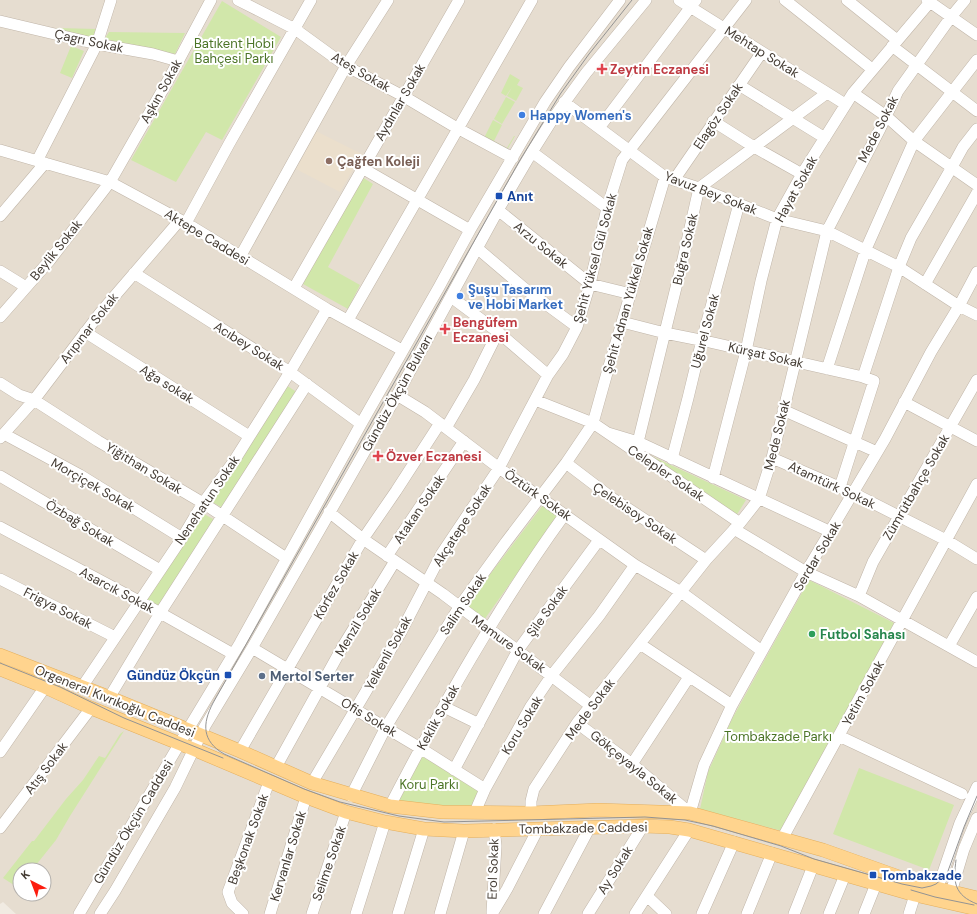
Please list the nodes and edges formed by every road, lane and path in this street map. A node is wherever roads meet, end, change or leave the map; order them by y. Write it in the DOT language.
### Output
graph roads {
  1 [pos="111,0"];
  2 [pos="238,0"];
  3 [pos="311,0"];
  4 [pos="388,0"];
  5 [pos="459,0"];
  6 [pos="532,0"];
  7 [pos="620,0"];
  8 [pos="646,0"];
  9 [pos="679,0"];
  10 [pos="746,0"];
  11 [pos="785,0"];
  12 [pos="847,0"];
  13 [pos="965,0"];
  14 [pos="207,1"];
  15 [pos="928,1"];
  16 [pos="693,4"];
  17 [pos="951,17"];
  18 [pos="0,21"];
  19 [pos="724,28"];
  20 [pos="294,29"];
  21 [pos="977,35"];
  22 [pos="895,43"];
  23 [pos="97,44"];
  24 [pos="762,52"];
  25 [pos="977,60"];
  26 [pos="178,61"];
  27 [pos="917,65"];
  28 [pos="346,66"];
  29 [pos="872,70"];
  30 [pos="738,85"];
  31 [pos="951,92"];
  32 [pos="827,93"];
  33 [pos="853,93"];
  34 [pos="403,96"];
  35 [pos="564,102"];
  36 [pos="845,104"];
  37 [pos="977,111"];
  38 [pos="886,116"];
  39 [pos="793,118"];
  40 [pos="714,121"];
  41 [pos="457,128"];
  42 [pos="599,128"];
  43 [pos="977,129"];
  44 [pos="825,138"];
  45 [pos="914,141"];
  46 [pos="754,147"];
  47 [pos="0,150"];
  48 [pos="629,151"];
  49 [pos="532,152"];
  50 [pos="512,158"];
  51 [pos="41,162"];
  52 [pos="952,167"];
  53 [pos="362,168"];
  54 [pos="802,174"];
  55 [pos="670,179"];
  56 [pos="110,182"];
  57 [pos="977,185"];
  58 [pos="699,188"];
  59 [pos="977,193"];
  60 [pos="417,199"];
  61 [pos="739,204"];
  62 [pos="607,208"];
  63 [pos="498,210"];
  64 [pos="0,216"];
  65 [pos="777,218"];
  66 [pos="183,221"];
  67 [pos="470,230"];
  68 [pos="827,231"];
  69 [pos="477,248"];
  70 [pos="866,249"];
  71 [pos="240,257"];
  72 [pos="899,267"];
  73 [pos="0,271"];
  74 [pos="977,272"];
  75 [pos="134,273"];
  76 [pos="590,284"];
  77 [pos="925,284"];
  78 [pos="26,287"];
  79 [pos="294,288"];
  80 [pos="631,294"];
  81 [pos="451,297"];
  82 [pos="959,306"];
  83 [pos="327,309"];
  84 [pos="977,315"];
  85 [pos="0,318"];
  86 [pos="348,320"];
  87 [pos="622,322"];
  88 [pos="577,327"];
  89 [pos="85,332"];
  90 [pos="498,332"];
  91 [pos="665,333"];
  92 [pos="702,340"];
  93 [pos="402,350"];
  94 [pos="746,351"];
  95 [pos="795,362"];
  96 [pos="827,369"];
  97 [pos="290,372"];
  98 [pos="548,375"];
  99 [pos="863,377"];
  100 [pos="977,380"];
  101 [pos="0,383"];
  102 [pos="307,384"];
  103 [pos="397,395"];
  104 [pos="34,400"];
  105 [pos="534,400"];
  106 [pos="904,402"];
  107 [pos="783,410"];
  108 [pos="593,423"];
  109 [pos="361,424"];
  110 [pos="443,426"];
  111 [pos="950,427"];
  112 [pos="608,433"];
  113 [pos="2,436"];
  114 [pos="250,436"];
  115 [pos="977,441"];
  116 [pos="464,442"];
  117 [pos="638,442"];
  118 [pos="854,442"];
  119 [pos="877,452"];
  120 [pos="772,458"];
  121 [pos="672,459"];
  122 [pos="566,463"];
  123 [pos="499,468"];
  124 [pos="0,476"];
  125 [pos="713,478"];
  126 [pos="977,484"];
  127 [pos="840,487"];
  128 [pos="853,493"];
  129 [pos="540,497"];
  130 [pos="759,499"];
  131 [pos="203,503"];
  132 [pos="329,512"];
  133 [pos="565,514"];
  134 [pos="223,516"];
  135 [pos="899,518"];
  136 [pos="737,526"];
  137 [pos="0,527"];
  138 [pos="831,532"];
  139 [pos="182,538"];
  140 [pos="363,539"];
  141 [pos="599,540"];
  142 [pos="946,540"];
  143 [pos="286,558"];
  144 [pos="391,559"];
  145 [pos="977,559"];
  146 [pos="706,560"];
  147 [pos="635,565"];
  148 [pos="160,570"];
  149 [pos="806,572"];
  150 [pos="0,579"];
  151 [pos="426,583"];
  152 [pos="681,592"];
  153 [pos="859,596"];
  154 [pos="977,597"];
  155 [pos="139,601"];
  156 [pos="458,607"];
  157 [pos="160,613"];
  158 [pos="902,620"];
  159 [pos="488,629"];
  160 [pos="115,637"];
  161 [pos="640,644"];
  162 [pos="949,646"];
  163 [pos="252,648"];
  164 [pos="518,650"];
  165 [pos="762,651"];
  166 [pos="233,654"];
  167 [pos="0,655"];
  168 [pos="977,662"];
  169 [pos="287,668"];
  170 [pos="0,669"];
  171 [pos="552,676"];
  172 [pos="689,677"];
  173 [pos="46,687"];
  174 [pos="82,687"];
  175 [pos="320,688"];
  176 [pos="109,698"];
  177 [pos="732,705"];
  178 [pos="591,706"];
  179 [pos="444,707"];
  180 [pos="91,708"];
  181 [pos="356,709"];
  182 [pos="577,723"];
  183 [pos="478,724"];
  184 [pos="386,728"];
  185 [pos="187,731"];
  186 [pos="200,736"];
  187 [pos="839,736"];
  188 [pos="180,744"];
  189 [pos="193,748"];
  190 [pos="420,748"];
  191 [pos="234,750"];
  192 [pos="0,752"];
  193 [pos="632,764"];
  194 [pos="276,767"];
  195 [pos="454,770"];
  196 [pos="269,782"];
  197 [pos="312,783"];
  198 [pos="977,787"];
  199 [pos="485,789"];
  200 [pos="962,794"];
  201 [pos="351,796"];
  202 [pos="306,797"];
  203 [pos="390,806"];
  204 [pos="346,812"];
  205 [pos="475,812"];
  206 [pos="690,812"];
  207 [pos="531,813"];
  208 [pos="977,818"];
  209 [pos="385,822"];
  210 [pos="643,826"];
  211 [pos="590,827"];
  212 [pos="0,828"];
  213 [pos="424,829"];
  214 [pos="494,829"];
  215 [pos="538,829"];
  216 [pos="689,830"];
  217 [pos="464,831"];
  218 [pos="782,839"];
  219 [pos="734,842"];
  220 [pos="772,853"];
  221 [pos="813,866"];
  222 [pos="845,874"];
  223 [pos="876,884"];
  224 [pos="915,895"];
  225 [pos="647,896"];
  226 [pos="943,896"];
  227 [pos="977,898"];
  228 [pos="977,909"];
  229 [pos="960,910"];
  230 [pos="492,912"];
  231 [pos="79,914"];
  232 [pos="100,914"];
  233 [pos="244,914"];
  234 [pos="270,914"];
  235 [pos="312,914"];
  236 [pos="356,914"];
  237 [pos="398,914"];
  238 [pos="440,914"];
  239 [pos="544,914"];
  240 [pos="588,914"];
  241 [pos="635,914"];
  242 [pos="666,914"];
  243 [pos="702,914"];
  244 [pos="747,914"];
  245 [pos="794,914"];
  246 [pos="829,914"];
  247 [pos="864,914"];
  248 [pos="909,914"];
  1 -- 23 [label="street"];
  2 -- 20 [label="street, Ateş Sokak"];
  3 -- 20 [label="street, Arıpınar Sokak"];
  4 -- 28 [label="street"];
  5 -- 34 [label="street, Aydınlar Sokak"];
  6 -- 41 [label="street"];
  7 -- 50 [label="street, Gündüz Ökçün Bulvarı"];
  8 -- 35 [label="street, Gündüz Ökçün Bulvarı"];
  9 -- 16 [label="street, Mehtap Sokak"];
  10 -- 19 [label="street, Şehit Yüksel Gül Sokak"];
  11 -- 29 [label="street"];
  12 -- 22 [label="street"];
  13 -- 17 [label="street, Mede Sokak"];
  14 -- 26 [label="street, Aşkın Sokak"];
  15 -- 17 [label="street"];
  15 -- 22 [label="street, Hayat Sokak"];
  16 -- 19 [label="street, Mehtap Sokak"];
  16 -- 42 [label="street"];
  17 -- 21 [label="street"];
  17 -- 27 [label="street, Mede Sokak"];
  18 -- 23 [label="street, Çagrı Sokak"];
  19 -- 24 [label="street, Mehtap Sokak"];
  19 -- 48 [label="street, Şehit Yüksel Gül Sokak"];
  20 -- 28 [label="street, Ateş Sokak"];
  20 -- 66 [label="street, Arıpınar Sokak"];
  22 -- 27 [label="street"];
  22 -- 29 [label="street, Hayat Sokak"];
  23 -- 26 [label="street, Çagrı Sokak"];
  23 -- 51 [label="street"];
  24 -- 30 [label="street, Elagöz Sokak"];
  24 -- 32 [label="street, Mehtap Sokak"];
  25 -- 31 [label="street"];
  26 -- 56 [label="street, Aşkın Sokak"];
  27 -- 31 [label="street"];
  27 -- 38 [label="street, Mede Sokak"];
  28 -- 34 [label="street, Ateş Sokak"];
  28 -- 71 [label="street"];
  29 -- 33 [label="street, Hayat Sokak"];
  30 -- 39 [label="street"];
  30 -- 40 [label="street, Elagöz Sokak"];
  31 -- 37 [label="street"];
  31 -- 45 [label="street"];
  32 -- 36 [label="street, Mehtap Sokak"];
  32 -- 39 [label="street"];
  33 -- 36 [label="street, Hayat Sokak"];
  33 -- 38 [label="street"];
  34 -- 41 [label="street, Ateş Sokak"];
  34 -- 53 [label="street, Aydınlar Sokak"];
  35 -- 42 [label="street, Yavuz Bey Sokak"];
  35 -- 49 [label="street, Gündüz Ökçün Bulvarı"];
  36 -- 44 [label="street, Hayat Sokak"];
  38 -- 45 [label="street"];
  38 -- 68 [label="street, Mede Sokak"];
  39 -- 44 [label="street"];
  39 -- 46 [label="street"];
  40 -- 46 [label="street"];
  40 -- 55 [label="street, Elagöz Sokak"];
  41 -- 50 [label="street, Ateş Sokak"];
  41 -- 60 [label="street"];
  42 -- 48 [label="street, Yavuz Bey Sokak"];
  43 -- 52 [label="street"];
  44 -- 54 [label="street, Hayat Sokak"];
  45 -- 52 [label="street"];
  45 -- 70 [label="street"];
  46 -- 54 [label="street"];
  46 -- 58 [label="street"];
  47 -- 51 [label="street, Aktepe Caddesi"];
  48 -- 55 [label="street, Yavuz Bey Sokak"];
  48 -- 62 [label="street, Şehit Yüksel Gül Sokak"];
  49 -- 62 [label="street"];
  49 -- 63 [label="street, Gündüz Ökçün Bulvarı"];
  50 -- 67 [label="street, Gündüz Ökçün Bulvarı"];
  51 -- 56 [label="street, Aktepe Caddesi"];
  51 -- 64 [label="street"];
  52 -- 57 [label="street"];
  52 -- 72 [label="street"];
  53 -- 60 [label="street"];
  53 -- 79 [label="street, Aydınlar Sokak"];
  54 -- 65 [label="street, Hayat Sokak"];
  55 -- 58 [label="street, Yavuz Bey Sokak"];
  55 -- 80 [label="street, Şehit Adnan Yükkel Sokak"];
  56 -- 66 [label="street, Aktepe Caddesi"];
  56 -- 78 [label="street, Beylik Sokak"];
  58 -- 61 [label="street, Yavuz Bey Sokak"];
  58 -- 91 [label="street, Buğra Sokak"];
  59 -- 77 [label="street"];
  60 -- 67 [label="street"];
  60 -- 86 [label="street"];
  61 -- 65 [label="street, Yavuz Bey Sokak"];
  61 -- 92 [label="street, Uğurel Sokak"];
  62 -- 76 [label="street, Şehit Yüksel Gül Sokak"];
  63 -- 69 [label="street, Gündüz Ökçün Bulvarı"];
  63 -- 76 [label="street, Arzu Sokak"];
  65 -- 68 [label="street, Yavuz Bey Sokak"];
  65 -- 94 [label="street, Hayat Sokak"];
  66 -- 71 [label="street, Aktepe Caddesi"];
  66 -- 75 [label="street, Arıpınar Sokak"];
  67 -- 93 [label="street, Gündüz Ökçün Bulvarı"];
  68 -- 70 [label="street, Yavuz Bey Sokak"];
  68 -- 95 [label="street, Mede Sokak"];
  69 -- 81 [label="street, Gündüz Ökçün Bulvarı"];
  69 -- 88 [label="street"];
  70 -- 72 [label="street, Yavuz Bey Sokak"];
  70 -- 96 [label="street"];
  71 -- 79 [label="street, Aktepe Caddesi"];
  72 -- 77 [label="street, Yavuz Bey Sokak"];
  72 -- 99 [label="street"];
  73 -- 78 [label="street"];
  74 -- 82 [label="street, Serdar Sokak"];
  75 -- 89 [label="street, Arıpınar Sokak"];
  75 -- 97 [label="street, Acıbey Sokak"];
  76 -- 80 [label="street, Arzu Sokak"];
  76 -- 88 [label="street, Şehit Yüksel Gül Sokak"];
  77 -- 82 [label="street, Yavuz Bey Sokak"];
  78 -- 85 [label="street, Beylik Sokak"];
  79 -- 83 [label="street, Aktepe Caddesi"];
  80 -- 87 [label="street, Şehit Adnan Yükkel Sokak"];
  81 -- 90 [label="street"];
  81 -- 103 [label="street, Gündüz Ökçün Bulvarı"];
  82 -- 84 [label="street, Yavuz Bey Sokak"];
  82 -- 106 [label="street, Serdar Sokak"];
  83 -- 86 [label="street, Aktepe Caddesi"];
  83 -- 97 [label="street, Nenehatun Sokak"];
  86 -- 93 [label="street, Aktepe Caddesi"];
  87 -- 91 [label="street, Kürşat Sokak"];
  87 -- 108 [label="street, Şehit Adnan Yükkel Sokak"];
  88 -- 98 [label="street, Şehit Yüksel Gül Sokak"];
  89 -- 104 [label="street, Arıpınar Sokak"];
  89 -- 114 [label="street, Ağa sokak"];
  90 -- 98 [label="street"];
  90 -- 110 [label="street, Körfez Sokak"];
  91 -- 92 [label="street, Kürşat Sokak"];
  91 -- 117 [label="street, Buğra Sokak"];
  92 -- 94 [label="street, Kürşat Sokak"];
  92 -- 121 [label="street, Uğurel Sokak"];
  93 -- 109 [label="street, Gündüz Ökçün Bulvarı"];
  94 -- 95 [label="street, Kürşat Sokak"];
  94 -- 125 [label="street, Hayat Sokak"];
  95 -- 96 [label="street, Kürşat Sokak"];
  95 -- 107 [label="street, Mede Sokak"];
  96 -- 99 [label="street, Kürşat Sokak"];
  97 -- 102 [label="street, Acıbey Sokak"];
  97 -- 114 [label="street, Nenehatun Sokak"];
  98 -- 105 [label="street, Şehit Yüksel Gül Sokak"];
  99 -- 118 [label="street"];
  100 -- 111 [label="street, Zümrütbahçe Sokak"];
  101 -- 104 [label="street, Yiğithan Sokak"];
  102 -- 109 [label="street, Acıbey Sokak"];
  102 -- 134 [label="street"];
  103 -- 110 [label="street, Öztürk Sokak"];
  103 -- 132 [label="street, Gündüz Ökçün Bulvarı"];
  104 -- 113 [label="street, Arıpınar Sokak"];
  104 -- 131 [label="street, Yiğithan Sokak"];
  105 -- 108 [label="street, Celepler Sokak"];
  105 -- 123 [label="street, Şehit Yüksel Gül Sokak"];
  106 -- 111 [label="street"];
  106 -- 119 [label="street, Serdar Sokak"];
  107 -- 118 [label="street"];
  107 -- 120 [label="street, Mede Sokak"];
  108 -- 112 [label="street, Celepler Sokak"];
  108 -- 122 [label="street, Salim Sokak"];
  109 -- 143 [label="street, Gündüz Ökçün Bulvarı"];
  110 -- 116 [label="street, Öztürk Sokak"];
  110 -- 140 [label="street, Körfez Sokak"];
  111 -- 115 [label="street"];
  111 -- 135 [label="street, Zümrütbahçe Sokak"];
  112 -- 117 [label="street"];
  112 -- 136 [label="street, Celepler Sokak"];
  113 -- 139 [label="street, Morçiçek Sokak"];
  114 -- 131 [label="street, Nenehatun Sokak"];
  116 -- 123 [label="street, Öztürk Sokak"];
  116 -- 144 [label="street, Atakan Sokak"];
  117 -- 121 [label="street"];
  118 -- 119 [label="street"];
  118 -- 127 [label="street"];
  119 -- 128 [label="street, Serdar Sokak"];
  120 -- 127 [label="street, Atamtürk Sokak"];
  120 -- 130 [label="street, Mede Sokak"];
  121 -- 125 [label="street"];
  122 -- 129 [label="street, Salim Sokak"];
  122 -- 146 [label="street, Çelebisoy Sokak"];
  123 -- 129 [label="street, Öztürk Sokak"];
  123 -- 151 [label="street, Akçatepe Sokak"];
  124 -- 148 [label="street, Özbağ Sokak"];
  125 -- 130 [label="street"];
  126 -- 142 [label="street, Yetim Sokak"];
  127 -- 128 [label="street, Atamtürk Sokak"];
  128 -- 135 [label="street, Atamtürk Sokak"];
  128 -- 138 [label="street, Serdar Sokak"];
  129 -- 133 [label="street, Öztürk Sokak"];
  129 -- 156 [label="street, Salim Sokak"];
  130 -- 136 [label="street, Mede Sokak"];
  130 -- 138 [label="street"];
  131 -- 134 [label="street, Yiğithan Sokak"];
  131 -- 139 [label="street, Nenehatun Sokak"];
  132 -- 140 [label="street, Mamure Sokak"];
  132 -- 163 [label="street, Gündüz Ökçün Bulvarı"];
  133 -- 141 [label="street, Öztürk Sokak"];
  133 -- 159 [label="street, Keklik Sokak"];
  134 -- 143 [label="street, Yiğithan Sokak"];
  134 -- 157 [label="street"];
  135 -- 142 [label="street, Atamtürk Sokak"];
  135 -- 153 [label="street, Zümrütbahçe Sokak"];
  136 -- 146 [label="street, Mede Sokak"];
  136 -- 149 [label="street, Celepler Sokak"];
  137 -- 155 [label="street, Asarcık Sokak"];
  138 -- 149 [label="street, Serdar Sokak"];
  139 -- 148 [label="street, Nenehatun Sokak"];
  140 -- 144 [label="street, Mamure Sokak"];
  140 -- 169 [label="street, Körfez Sokak"];
  141 -- 147 [label="street, Öztürk Sokak"];
  141 -- 164 [label="street, Şile Sokak"];
  142 -- 145 [label="street, Atamtürk Sokak"];
  142 -- 158 [label="street, Yetim Sokak"];
  143 -- 166 [label="street, Gündüz Ökçün Bulvarı"];
  144 -- 151 [label="street, Mamure Sokak"];
  144 -- 175 [label="street, Menzil Sokak"];
  146 -- 152 [label="street, Mede Sokak"];
  147 -- 152 [label="street, Öztürk Sokak"];
  147 -- 171 [label="street, Koru Sokak"];
  148 -- 155 [label="street, Nenehatun Sokak"];
  149 -- 153 [label="street, Celepler Sokak"];
  149 -- 165 [label="street, Serdar Sokak"];
  150 -- 160 [label="street, Frigya Sokak"];
  151 -- 156 [label="street, Mamure Sokak"];
  151 -- 181 [label="street, Yelkenli Sokak"];
  152 -- 161 [label="street, Mede Sokak"];
  152 -- 165 [label="street, Öztürk Sokak"];
  153 -- 158 [label="street, Celepler Sokak"];
  154 -- 162 [label="street"];
  155 -- 157 [label="street, Asarcık Sokak"];
  155 -- 160 [label="street, Nenehatun Sokak"];
  156 -- 159 [label="street, Mamure Sokak"];
  156 -- 184 [label="street, Salim Sokak"];
  157 -- 166 [label="street, Asarcık Sokak"];
  157 -- 176 [label="street"];
  158 -- 162 [label="street, Celepler Sokak"];
  158 -- 187 [label="street, Yetim Sokak"];
  159 -- 164 [label="street, Mamure Sokak"];
  159 -- 179 [label="street, Keklik Sokak"];
  160 -- 174 [label="street, Nenehatun Sokak"];
  161 -- 172 [label="street"];
  161 -- 178 [label="street, Mede Sokak"];
  162 -- 168 [label="street, Celepler Sokak"];
  163 -- 169 [label="street, Ofis Sokak"];
  163 -- 186 [label="street, Gündüz Ökçün Bulvarı"];
  164 -- 171 [label="street, Mamure Sokak"];
  164 -- 183 [label="street, Şile Sokak"];
  165 -- 177 [label="street, Serdar Sokak"];
  166 -- 185 [label="street, Gündüz Ökçün Bulvarı"];
  167 -- 174 [label="main road, Orgeneral Kıvrıkoğlu Caddesi"];
  169 -- 175 [label="street, Ofis Sokak"];
  169 -- 191 [label="street, Körfez Sokak"];
  170 -- 173 [label="main road, Tombakzade Caddesi"];
  171 -- 178 [label="street, Mamure Sokak"];
  171 -- 199 [label="street, Koru Sokak"];
  172 -- 177 [label="street"];
  172 -- 193 [label="street"];
  173 -- 180 [label="main road, Tombakzade Caddesi"];
  173 -- 192 [label="street"];
  174 -- 176 [label="main road, Orgeneral Kıvrıkoğlu Caddesi"];
  175 -- 181 [label="street, Ofis Sokak"];
  175 -- 194 [label="street, Menzil Sokak"];
  176 -- 185 [label="main road, Orgeneral Kıvrıkoğlu Caddesi"];
  177 -- 206 [label="street, Serdar Sokak"];
  178 -- 182 [label="street, Mede Sokak"];
  179 -- 183 [label="street"];
  179 -- 190 [label="street, Keklik Sokak"];
  180 -- 188 [label="main road, Tombakzade Caddesi"];
  180 -- 212 [label="street, Atış Sokak"];
  181 -- 184 [label="street, Ofis Sokak"];
  181 -- 197 [label="street, Yelkenli Sokak"];
  182 -- 193 [label="street, Gökçeyayla Sokak"];
  182 -- 207 [label="street, Mede Sokak"];
  183 -- 195 [label="street, Şile Sokak"];
  184 -- 190 [label="street, Ofis Sokak"];
  184 -- 201 [label="street, Salim Sokak"];
  185 -- 186 [label="main road, Orgeneral Kıvrıkoğlu Caddesi"];
  185 -- 188 [label="street, Gündüz Ökçün Caddesi"];
  186 -- 189 [label="street, Gündüz Ökçün Caddesi"];
  186 -- 191 [label="main road, Orgeneral Kıvrıkoğlu Caddesi"];
  187 -- 200 [label="street"];
  187 -- 218 [label="street, Yetim Sokak"];
  188 -- 189 [label="main road, Tombakzade Caddesi"];
  188 -- 231 [label="street, Gündüz Ökçün Caddesi"];
  189 -- 196 [label="main road, Tombakzade Caddesi"];
  189 -- 232 [label="street, Gündüz Ökçün Caddesi"];
  190 -- 195 [label="street, Ofis Sokak"];
  190 -- 203 [label="street, Keklik Sokak"];
  191 -- 194 [label="main road, Tombakzade Caddesi"];
  193 -- 206 [label="street, Gökçeyayla Sokak"];
  194 -- 197 [label="main road, Tombakzade Caddesi"];
  195 -- 199 [label="street, Ofis Sokak"];
  196 -- 202 [label="main road, Tombakzade Caddesi"];
  196 -- 233 [label="street, Beşkonak Sokak"];
  197 -- 201 [label="main road, Tombakzade Caddesi"];
  198 -- 226 [label="street"];
  199 -- 205 [label="street, Koru Sokak"];
  201 -- 203 [label="main road, Tombakzade Caddesi"];
  202 -- 204 [label="main road, Tombakzade Caddesi"];
  202 -- 234 [label="street, Kervanlar Sokak"];
  203 -- 205 [label="main road, Tombakzade Caddesi"];
  204 -- 209 [label="main road, Tombakzade Caddesi"];
  204 -- 235 [label="street, Selime Sokak"];
  205 -- 207 [label="main road, Tombakzade Caddesi"];
  206 -- 207 [label="main road, Tombakzade Caddesi"];
  206 -- 218 [label="main road, Tombakzade Caddesi"];
  208 -- 226 [label="street"];
  209 -- 213 [label="main road, Tombakzade Caddesi"];
  209 -- 236 [label="street"];
  210 -- 211 [label="main road, Tombakzade Caddesi"];
  210 -- 216 [label="main road, Tombakzade Caddesi"];
  210 -- 240 [label="street, Ay Sokak"];
  211 -- 215 [label="main road, Tombakzade Caddesi"];
  211 -- 239 [label="street"];
  213 -- 217 [label="main road, Tombakzade Caddesi"];
  213 -- 237 [label="street"];
  214 -- 215 [label="main road, Tombakzade Caddesi"];
  214 -- 217 [label="main road, Tombakzade Caddesi"];
  214 -- 230 [label="street, Erol Sokak"];
  215 -- 230 [label="street"];
  216 -- 219 [label="main road, Tombakzade Caddesi"];
  216 -- 225 [label="street"];
  217 -- 238 [label="street"];
  218 -- 226 [label="main road, Tombakzade Caddesi"];
  219 -- 220 [label="main road, Tombakzade Caddesi"];
  219 -- 243 [label="street"];
  220 -- 221 [label="main road, Tombakzade Caddesi"];
  220 -- 244 [label="street"];
  221 -- 222 [label="main road, Tombakzade Caddesi"];
  221 -- 245 [label="street"];
  222 -- 223 [label="main road, Tombakzade Caddesi"];
  222 -- 246 [label="street"];
  223 -- 224 [label="main road, Tombakzade Caddesi"];
  223 -- 247 [label="street"];
  224 -- 226 [label="main road, Tombakzade Caddesi"];
  224 -- 248 [label="street"];
  225 -- 241 [label="street"];
  225 -- 242 [label="street"];
  226 -- 227 [label="main road, Tombakzade Caddesi"];
  226 -- 229 [label="main road, Tombakzade Caddesi"];
  228 -- 229 [label="main road, Tombakzade Caddesi"];
}
